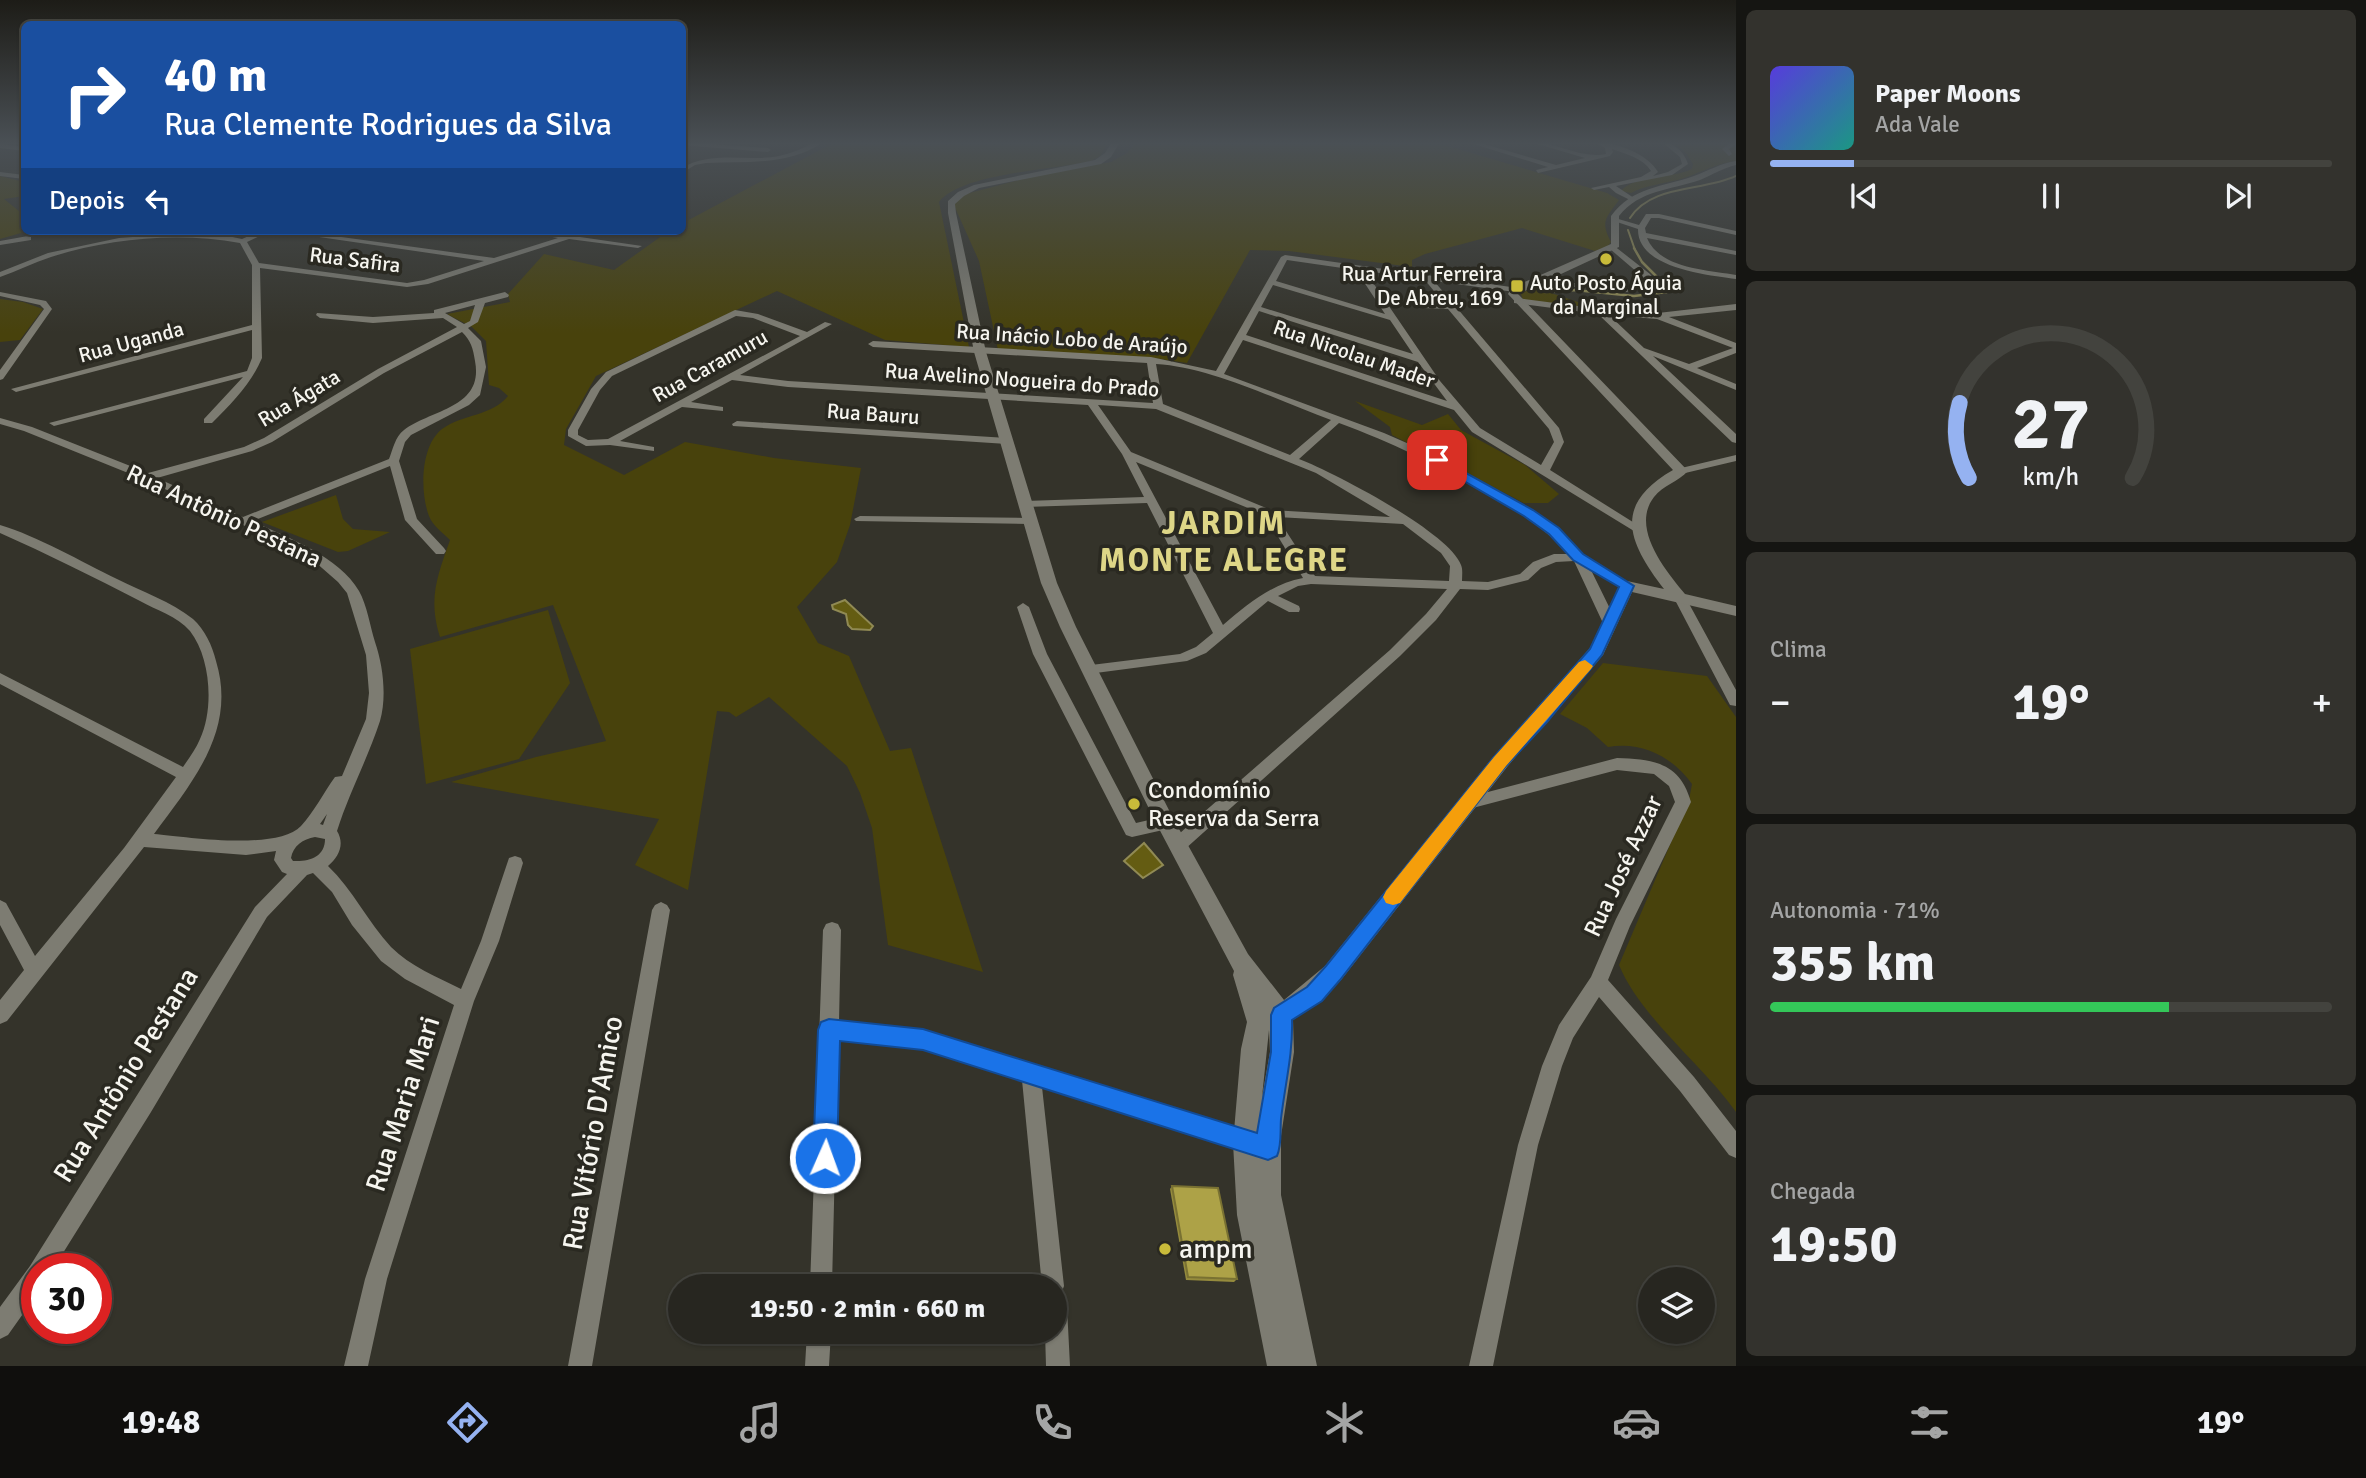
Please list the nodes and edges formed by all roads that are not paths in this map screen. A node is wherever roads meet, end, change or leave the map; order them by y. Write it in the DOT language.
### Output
graph roads {
  1 [pos="951,206"];
  2 [pos="1624,206"];
  3 [pos="1618,221"];
  4 [pos="1639,229"];
  5 [pos="1736,233"];
  6 [pos="110,235"];
  7 [pos="167,235"];
  8 [pos="216,235"];
  9 [pos="257,235"];
  10 [pos="312,235"];
  11 [pos="553,235"];
  12 [pos="225,236"];
  13 [pos="569,237"];
  14 [pos="28,238"];
  15 [pos="243,241"];
  16 [pos="119,242"];
  17 [pos="0,243"];
  18 [pos="638,246"];
  19 [pos="1613,247"];
  20 [pos="1736,253"];
  21 [pos="497,260"];
  22 [pos="256,265"];
  23 [pos="1358,267"];
  24 [pos="0,275"];
  25 [pos="1426,276"];
  26 [pos="1736,277"];
  27 [pos="1533,281"];
  28 [pos="1272,282"];
  29 [pos="0,295"];
  30 [pos="505,295"];
  31 [pos="1516,295"];
  32 [pos="481,301"];
  33 [pos="1426,306"];
  34 [pos="1451,306"];
  35 [pos="1736,307"];
  36 [pos="1257,308"];
  37 [pos="1601,312"];
  38 [pos="429,314"];
  39 [pos="320,315"];
  40 [pos="1658,316"];
  41 [pos="1391,318"];
  42 [pos="828,324"];
  43 [pos="256,327"];
  44 [pos="461,328"];
  45 [pos="807,334"];
  46 [pos="1241,336"];
  47 [pos="873,344"];
  48 [pos="1638,347"];
  49 [pos="1735,350"];
  50 [pos="980,352"];
  51 [pos="1151,360"];
  52 [pos="1421,360"];
  53 [pos="1691,367"];
  54 [pos="252,372"];
  55 [pos="1219,375"];
  56 [pos="0,377"];
  57 [pos="731,377"];
  58 [pos="1736,387"];
  59 [pos="16,389"];
  60 [pos="993,396"];
  61 [pos="1091,402"];
  62 [pos="680,404"];
  63 [pos="1158,406"];
  64 [pos="1455,407"];
  65 [pos="719,409"];
  66 [pos="1338,419"];
  67 [pos="2,420"];
  68 [pos="208,421"];
  69 [pos="54,422"];
  70 [pos="737,424"];
  71 [pos="1736,440"];
  72 [pos="1007,441"];
  73 [pos="610,442"];
  74 [pos="650,449"];
  75 [pos="1127,454"];
  76 [pos="1736,458"];
  77 [pos="1292,459"];
  78 [pos="394,461"];
  79 [pos="1544,471"];
  80 [pos="1681,471"];
  81 [pos="147,478"];
  82 [pos="1150,500"];
  83 [pos="1025,504"];
  84 [pos="1269,513"];
  85 [pos="860,519"];
  86 [pos="1030,521"];
  87 [pos="1406,521"];
  88 [pos="243,522"];
  89 [pos="0,529"];
  90 [pos="1638,529"];
  91 [pos="440,551"];
  92 [pos="1582,562"];
  93 [pos="1311,580"];
  94 [pos="1627,586"];
  95 [pos="1455,587"];
  96 [pos="1267,596"];
  97 [pos="1681,600"];
  98 [pos="1023,607"];
  99 [pos="1294,609"];
  100 [pos="1736,611"];
  101 [pos="1609,621"];
  102 [pos="1220,633"];
  103 [pos="1088,669"];
  104 [pos="0,678"];
  105 [pos="1735,701"];
  106 [pos="358,754"];
  107 [pos="186,775"];
  108 [pos="1465,804"];
  109 [pos="1166,822"];
  110 [pos="306,832"];
  111 [pos="329,832"];
  112 [pos="142,840"];
  113 [pos="290,842"];
  114 [pos="1178,845"];
  115 [pos="246,848"];
  116 [pos="302,863"];
  117 [pos="514,863"];
  118 [pos="0,908"];
  119 [pos="662,910"];
  120 [pos="832,930"];
  121 [pos="33,970"];
  122 [pos="1598,982"];
  123 [pos="465,1002"];
  124 [pos="0,1014"];
  125 [pos="1270,1019"];
  126 [pos="829,1030"];
  127 [pos="1031,1073"];
  128 [pos="1257,1145"];
  129 [pos="1736,1148"];
  130 [pos="50,1253"];
  131 [pos="821,1274"];
  132 [pos="1052,1274"];
  133 [pos="21,1297"];
  134 [pos="0,1327"];
  135 [pos="818,1344"];
  136 [pos="1057,1344"];
  137 [pos="356,1366"];
  138 [pos="580,1366"];
  139 [pos="817,1366"];
  140 [pos="1058,1366"];
  141 [pos="1282,1366"];
  142 [pos="1302,1366"];
  143 [pos="1481,1366"];
  1 -- 50 [label="street"];
  2 -- 3 [label="street"];
  3 -- 4 [label="street"];
  3 -- 19 [label="street"];
  4 -- 5 [label="street"];
  4 -- 20 [label="street"];
  4 -- 26 [label="street"];
  6 -- 16 [label="street"];
  7 -- 16 [label="street"];
  8 -- 12 [label="street"];
  9 -- 15 [label="street"];
  10 -- 21 [label="street"];
  11 -- 13 [label="street"];
  12 -- 15 [label="street"];
  13 -- 18 [label="street"];
  13 -- 21 [label="street, Rua Safira"];
  14 -- 17 [label="street"];
  15 -- 22 [label="street"];
  16 -- 24 [label="street"];
  19 -- 27 [label="street"];
  19 -- 27 [label="street"];
  21 -- 22 [label="street, Rua Safira"];
  22 -- 43 [label="street"];
  23 -- 25 [label="street"];
  23 -- 28 [label="street"];
  23 -- 41 [label="street"];
  25 -- 31 [label="street"];
  25 -- 34 [label="street"];
  27 -- 31 [label="street"];
  28 -- 36 [label="street"];
  28 -- 41 [label="street"];
  29 -- 56 [label="street"];
  30 -- 32 [label="street"];
  31 -- 37 [label="street"];
  31 -- 80 [label="street"];
  32 -- 38 [label="street"];
  32 -- 44 [label="street"];
  33 -- 34 [label="street"];
  34 -- 79 [label="street"];
  35 -- 40 [label="street"];
  36 -- 46 [label="street"];
  36 -- 52 [label="street"];
  37 -- 40 [label="street"];
  37 -- 48 [label="street"];
  38 -- 39 [label="street"];
  38 -- 44 [label="street"];
  40 -- 49 [label="street"];
  41 -- 52 [label="street"];
  42 -- 45 [label="street, Rua Caramuru"];
  43 -- 54 [label="street"];
  43 -- 59 [label="street, Rua Uganda"];
  44 -- 78 [label="street"];
  44 -- 81 [label="street, Rua Ágata"];
  45 -- 57 [label="street, Rua Caramuru"];
  45 -- 73 [label="street"];
  46 -- 55 [label="street"];
  46 -- 64 [label="street, Rua Nicolau Mader"];
  47 -- 50 [label="street, Rua Inácio Lobo de Araújo"];
  48 -- 53 [label="street"];
  48 -- 71 [label="street"];
  49 -- 53 [label="street"];
  50 -- 51 [label="street, Rua Inácio Lobo de Araújo"];
  50 -- 60 [label="street"];
  51 -- 55 [label="street, Rua Inácio Lobo de Araújo"];
  51 -- 63 [label="street"];
  52 -- 64 [label="street"];
  53 -- 58 [label="street"];
  54 -- 68 [label="street"];
  54 -- 69 [label="street"];
  55 -- 66 [label="street, Rua Inácio Lobo de Araújo"];
  57 -- 60 [label="street, Rua Avelino Nogueira do Prado"];
  57 -- 62 [label="street, Rua Caramuru"];
  60 -- 61 [label="street, Rua Avelino Nogueira do Prado"];
  60 -- 72 [label="street"];
  61 -- 63 [label="street, Rua Avelino Nogueira do Prado"];
  61 -- 75 [label="street"];
  62 -- 65 [label="street"];
  62 -- 73 [label="street, Rua Caramuru"];
  63 -- 77 [label="street, Rua Avelino Nogueira do Prado"];
  64 -- 79 [label="street"];
  66 -- 77 [label="street"];
  66 -- 92 [label="street, Rua Inácio Lobo de Araújo"];
  67 -- 81 [label="street, Rua Antônio Pestana"];
  70 -- 72 [label="street, Rua Bauru"];
  72 -- 83 [label="street"];
  73 -- 74 [label="street"];
  75 -- 82 [label="street"];
  75 -- 84 [label="street"];
  76 -- 80 [label="street"];
  77 -- 87 [label="street, Rua Avelino Nogueira do Prado"];
  78 -- 88 [label="street"];
  78 -- 91 [label="street"];
  79 -- 90 [label="street"];
  80 -- 90 [label="street"];
  81 -- 88 [label="street, Rua Antônio Pestana"];
  82 -- 83 [label="street"];
  82 -- 102 [label="street"];
  83 -- 86 [label="street"];
  84 -- 87 [label="street"];
  84 -- 93 [label="street"];
  85 -- 86 [label="street"];
  86 -- 103 [label="street"];
  87 -- 95 [label="street, Rua Avelino Nogueira do Prado"];
  88 -- 106 [label="street, Rua Antônio Pestana"];
  89 -- 107 [label="street"];
  90 -- 97 [label="street"];
  92 -- 94 [label="street, Rua Inácio Lobo de Araújo"];
  92 -- 95 [label="street"];
  92 -- 101 [label="street"];
  93 -- 95 [label="street"];
  93 -- 96 [label="street"];
  94 -- 97 [label="street"];
  94 -- 101 [label="street"];
  95 -- 114 [label="street"];
  96 -- 99 [label="street"];
  96 -- 102 [label="street"];
  97 -- 100 [label="street"];
  97 -- 105 [label="street"];
  98 -- 109 [label="street"];
  101 -- 108 [label="street"];
  102 -- 103 [label="street"];
  103 -- 109 [label="street"];
  104 -- 107 [label="street"];
  106 -- 110 [label="street, Rua Antônio Pestana"];
  106 -- 111 [label="street, Rua Antônio Pestana"];
  107 -- 112 [label="street"];
  108 -- 122 [label="street, Rua José Azzar"];
  108 -- 125 [label="street"];
  109 -- 114 [label="street"];
  110 -- 111 [label="street"];
  110 -- 113 [label="street"];
  111 -- 116 [label="street, Rua Antônio Pestana"];
  112 -- 115 [label="street"];
  112 -- 121 [label="street"];
  113 -- 115 [label="street"];
  113 -- 116 [label="street, Rua Antônio Pestana"];
  114 -- 125 [label="street"];
  115 -- 116 [label="street"];
  116 -- 123 [label="street"];
  116 -- 130 [label="street, Rua Antônio Pestana"];
  117 -- 123 [label="street, Rua Maria Mari"];
  118 -- 121 [label="street"];
  119 -- 138 [label="street, Rua Vitório D'Amico"];
  120 -- 126 [label="street"];
  121 -- 124 [label="street"];
  122 -- 129 [label="street"];
  122 -- 143 [label="street, Rua José Azzar"];
  123 -- 137 [label="street, Rua Maria Mari"];
  125 -- 128 [label="street"];
  126 -- 127 [label="street"];
  126 -- 131 [label="street"];
  127 -- 128 [label="street"];
  127 -- 132 [label="street"];
  128 -- 141 [label="street"];
  128 -- 142 [label="street"];
  133 -- 134 [label="street"];
  135 -- 139 [label="street"];
  136 -- 140 [label="street"];
}
